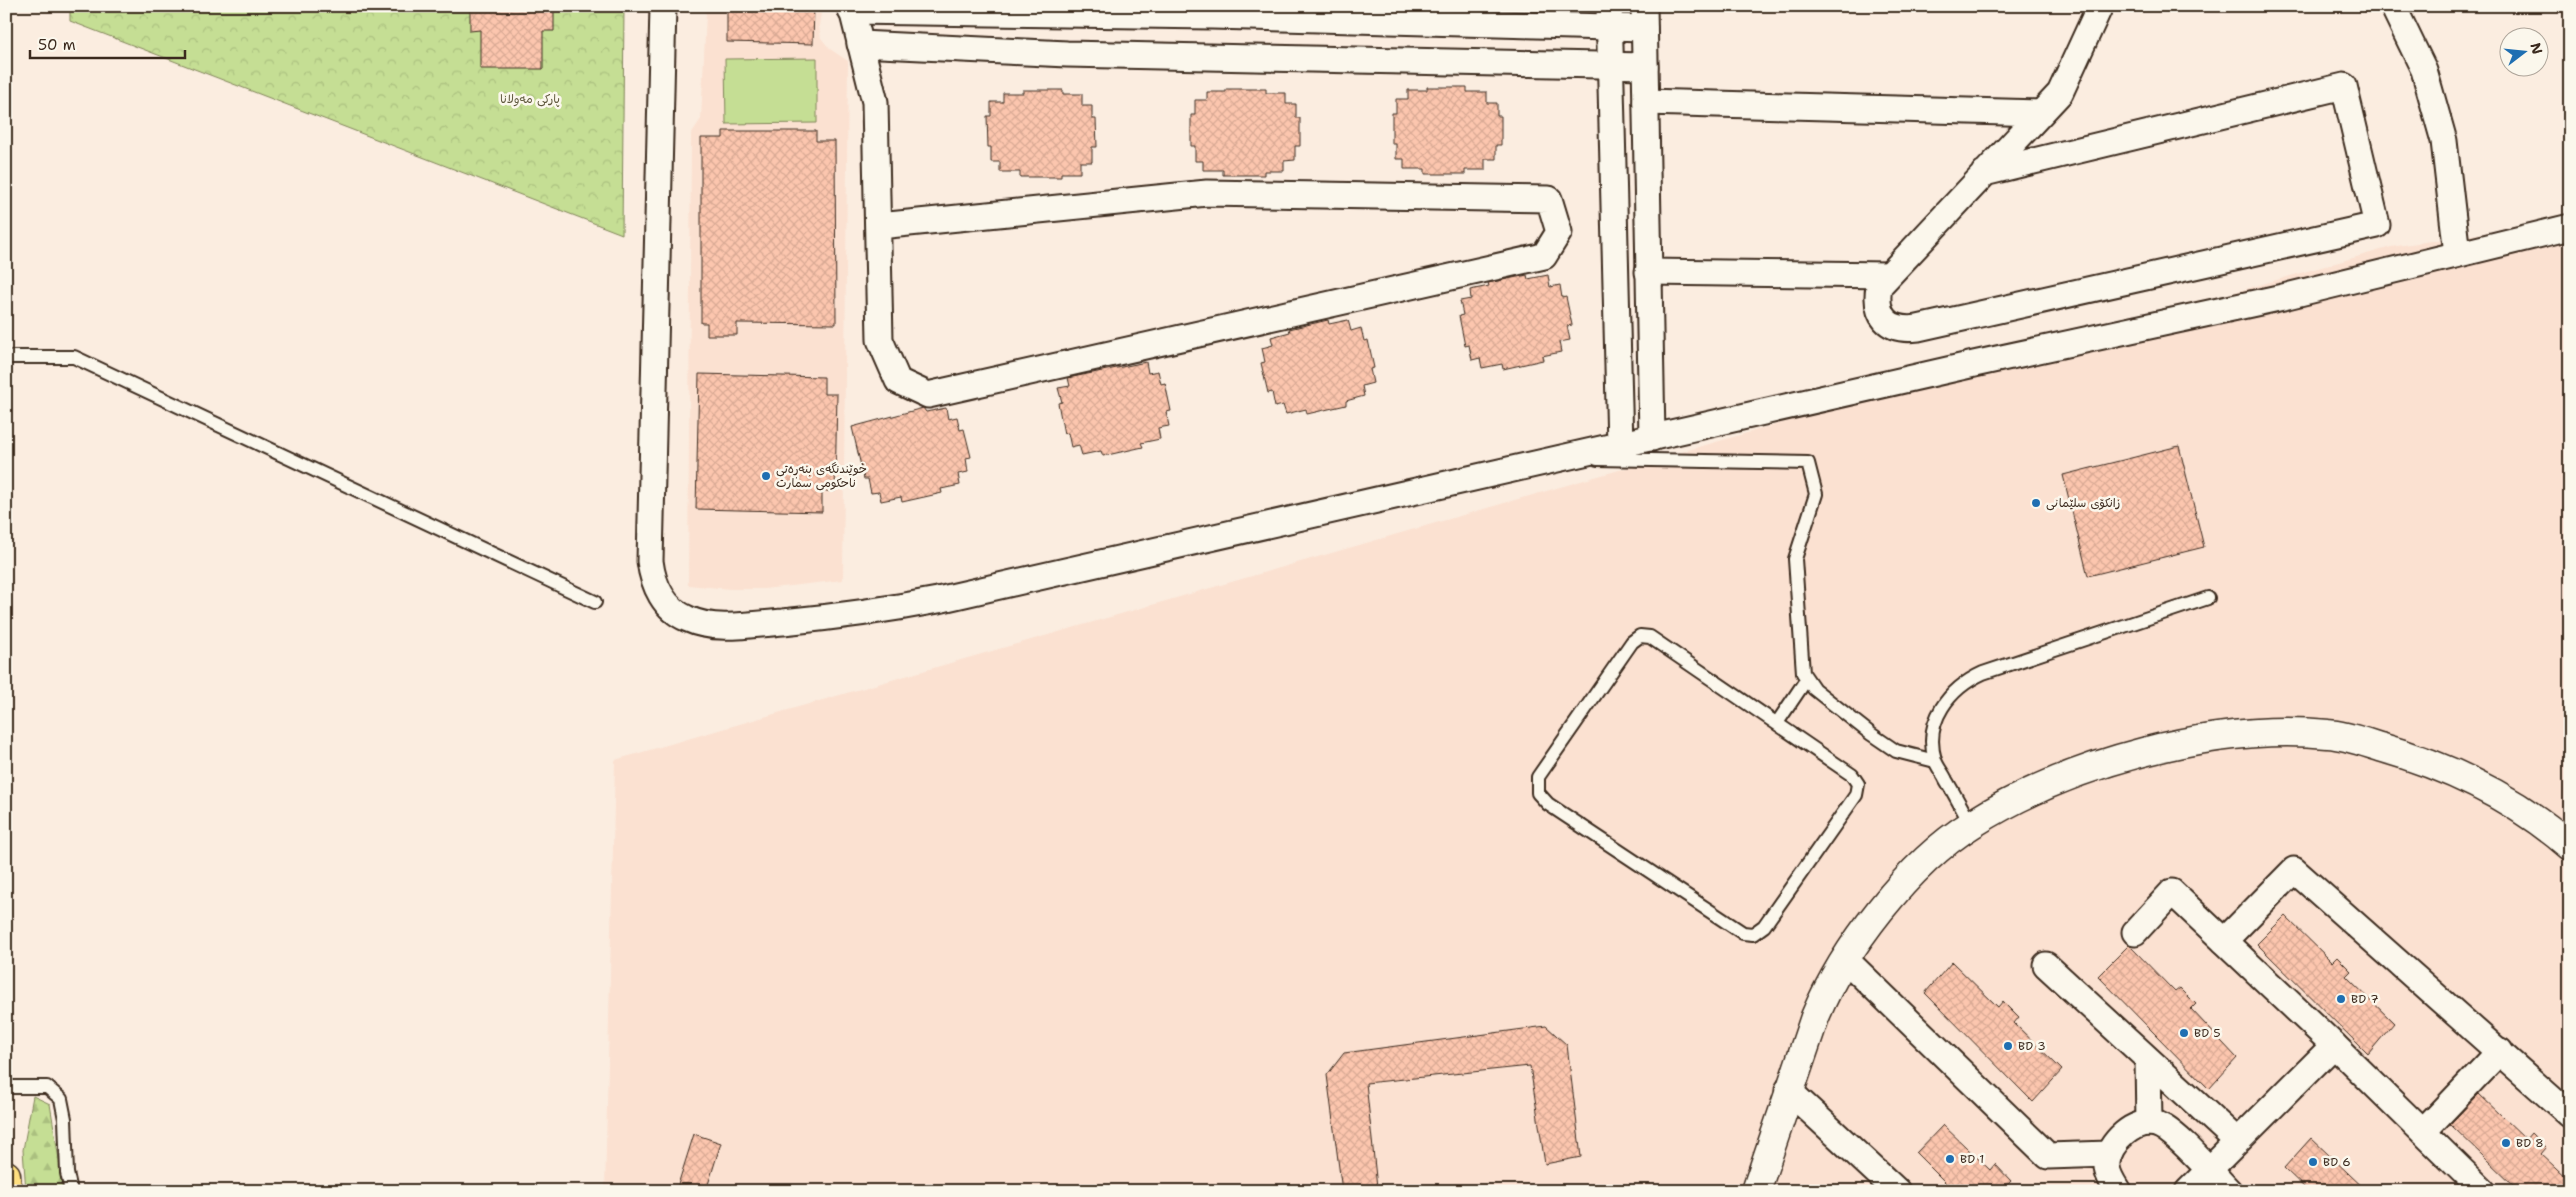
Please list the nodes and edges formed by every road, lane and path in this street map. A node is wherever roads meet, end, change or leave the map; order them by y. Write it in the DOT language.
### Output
graph roads {
  1 [pos="663,6"];
  2 [pos="2100,6"];
  3 [pos="2393,6"];
  4 [pos="851,9"];
  5 [pos="1015,10"];
  6 [pos="1212,11"];
  7 [pos="1070,14"];
  8 [pos="1396,14"];
  9 [pos="1609,17"];
  10 [pos="1644,17"];
  11 [pos="860,44"];
  12 [pos="1067,54"];
  13 [pos="1609,66"];
  14 [pos="1644,66"];
  15 [pos="1646,102"];
  16 [pos="2041,113"];
  17 [pos="1984,173"];
  18 [pos="880,226"];
  19 [pos="2570,227"];
  20 [pos="2457,254"];
  21 [pos="1648,272"];
  22 [pos="1888,275"];
  23 [pos="1650,353"];
  24 [pos="1617,355"];
  25 [pos="6,357"];
  26 [pos="1652,438"];
  27 [pos="1620,446"];
  28 [pos="1566,458"];
  29 [pos="2208,598"];
  30 [pos="595,602"];
  31 [pos="1806,680"];
  32 [pos="1777,723"];
  33 [pos="1935,761"];
  34 [pos="1971,824"];
  35 [pos="2570,846"];
  36 [pos="2135,932"];
  37 [pos="2224,941"];
  38 [pos="1845,959"];
  39 [pos="2046,965"];
  40 [pos="2334,1045"];
  41 [pos="2500,1052"];
  42 [pos="2148,1060"];
  43 [pos="6,1087"];
  44 [pos="1788,1090"];
  45 [pos="2570,1115"];
  46 [pos="2149,1123"];
  47 [pos="2423,1132"];
  48 [pos="2237,1141"];
  49 [pos="2109,1154"];
  50 [pos="2209,1171"];
  51 [pos="6,1175"];
  52 [pos="7,1191"];
  53 [pos="71,1191"];
  54 [pos="1756,1191"];
  55 [pos="1897,1191"];
  56 [pos="2118,1191"];
  57 [pos="2188,1191"];
  58 [pos="2229,1191"];
  59 [pos="2483,1191"];
  1 -- 28 [label="street"];
  2 -- 16 [label="street"];
  3 -- 20 [label="street"];
  4 -- 5 [label="street"];
  4 -- 11 [label="street"];
  5 -- 7 [label="street"];
  6 -- 7 [label="street"];
  6 -- 8 [label="street"];
  7 -- 12 [label="street"];
  8 -- 9 [label="street"];
  9 -- 10 [label="street"];
  9 -- 13 [label="street"];
  10 -- 14 [label="street"];
  11 -- 12 [label="street"];
  11 -- 18 [label="street"];
  12 -- 13 [label="street"];
  13 -- 14 [label="street"];
  13 -- 24 [label="street"];
  14 -- 15 [label="street"];
  15 -- 16 [label="street"];
  15 -- 21 [label="street"];
  16 -- 17 [label="street"];
  17 -- 22 [label="street"];
  17 -- 22 [label="street"];
  18 -- 18 [label="street"];
  19 -- 20 [label="street"];
  20 -- 26 [label="street"];
  21 -- 22 [label="street"];
  21 -- 23 [label="street"];
  23 -- 24 [label="street"];
  23 -- 26 [label="street"];
  24 -- 27 [label="street"];
  25 -- 30 [label="lane"];
  26 -- 27 [label="street"];
  27 -- 28 [label="street"];
  28 -- 31 [label="lane"];
  29 -- 33 [label="lane"];
  31 -- 32 [label="lane"];
  31 -- 33 [label="lane"];
  32 -- 32 [label="lane"];
  33 -- 34 [label="lane"];
  34 -- 35 [label="street"];
  34 -- 38 [label="street"];
  36 -- 37 [label="street"];
  37 -- 40 [label="street"];
  37 -- 41 [label="street"];
  38 -- 44 [label="street"];
  38 -- 49 [label="street"];
  39 -- 42 [label="street"];
  40 -- 47 [label="street"];
  40 -- 48 [label="street"];
  41 -- 45 [label="street"];
  41 -- 47 [label="street"];
  42 -- 46 [label="street"];
  42 -- 48 [label="street"];
  43 -- 53 [label="lane"];
  44 -- 54 [label="street"];
  44 -- 55 [label="street"];
  46 -- 49 [label="street"];
  46 -- 50 [label="street"];
  47 -- 59 [label="street"];
  48 -- 50 [label="street"];
  49 -- 56 [label="street"];
  50 -- 57 [label="street"];
  50 -- 58 [label="street"];
  51 -- 52 [label="highway"];
}
